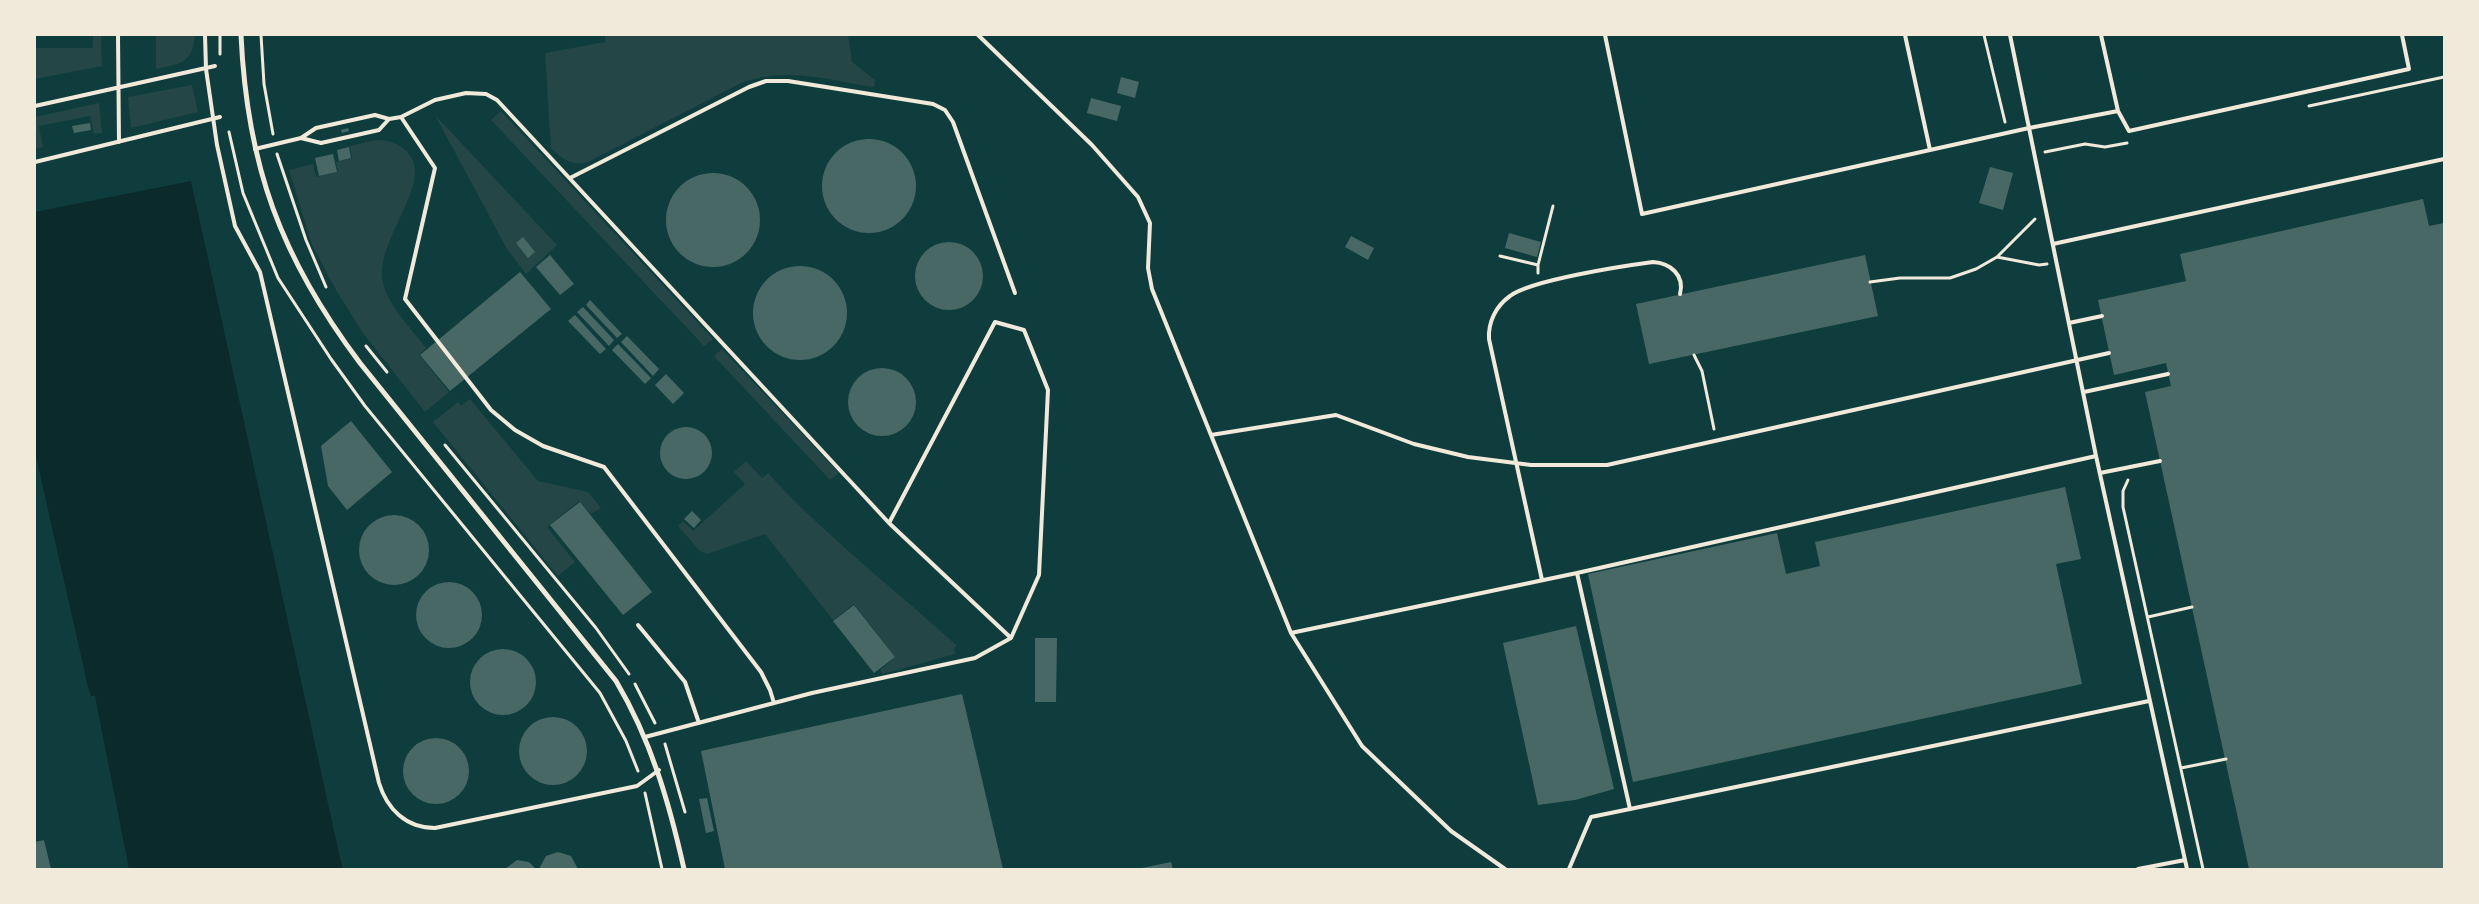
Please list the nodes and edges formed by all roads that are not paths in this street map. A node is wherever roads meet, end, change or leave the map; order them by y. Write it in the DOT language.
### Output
graph roads {
  1 [pos="118,35"];
  2 [pos="205,35"];
  3 [pos="242,35"];
  4 [pos="978,35"];
  5 [pos="1605,35"];
  6 [pos="1905,35"];
  7 [pos="2010,35"];
  8 [pos="2101,35"];
  9 [pos="2402,35"];
  10 [pos="215,66"];
  11 [pos="206,69"];
  12 [pos="118,88"];
  13 [pos="35,106"];
  14 [pos="2118,111"];
  15 [pos="220,117"];
  16 [pos="401,117"];
  17 [pos="213,118"];
  18 [pos="389,119"];
  19 [pos="2029,128"];
  20 [pos="301,138"];
  21 [pos="119,142"];
  22 [pos="255,150"];
  23 [pos="1930,150"];
  24 [pos="2444,159"];
  25 [pos="35,162"];
  26 [pos="570,178"];
  27 [pos="2053,244"];
  28 [pos="1016,293"];
  29 [pos="1680,294"];
  30 [pos="2102,316"];
  31 [pos="2069,323"];
  32 [pos="2109,353"];
  33 [pos="2077,360"];
  34 [pos="2168,374"];
  35 [pos="2084,392"];
  36 [pos="1211,435"];
  37 [pos="2096,456"];
  38 [pos="2160,460"];
  39 [pos="1517,463"];
  40 [pos="2100,473"];
  41 [pos="889,522"];
  42 [pos="1577,573"];
  43 [pos="1542,580"];
  44 [pos="638,625"];
  45 [pos="1291,633"];
  46 [pos="1011,638"];
  47 [pos="2149,701"];
  48 [pos="774,703"];
  49 [pos="699,723"];
  50 [pos="646,737"];
  51 [pos="658,770"];
  52 [pos="1630,809"];
  53 [pos="2185,860"];
  54 [pos="684,869"];
  55 [pos="1505,869"];
  56 [pos="1569,869"];
  57 [pos="2138,869"];
  58 [pos="2187,869"];
  1 -- 12 [label="lane"];
  2 -- 11 [label="lane"];
  3 -- 22 [label="street"];
  4 -- 36 [label="lane"];
  5 -- 23 [label="lane"];
  6 -- 23 [label="lane"];
  7 -- 19 [label="lane"];
  8 -- 14 [label="lane"];
  9 -- 14 [label="lane"];
  10 -- 11 [label="lane"];
  11 -- 12 [label="lane"];
  11 -- 17 [label="lane"];
  12 -- 13 [label="lane"];
  12 -- 21 [label="lane"];
  14 -- 19 [label="lane"];
  15 -- 17 [label="lane"];
  16 -- 18 [label="lane"];
  16 -- 26 [label="lane"];
  16 -- 48 [label="lane"];
  17 -- 21 [label="lane"];
  17 -- 51 [label="lane"];
  18 -- 20 [label="lane"];
  18 -- 20 [label="lane"];
  19 -- 23 [label="lane"];
  19 -- 27 [label="lane"];
  20 -- 22 [label="lane"];
  21 -- 25 [label="lane"];
  22 -- 50 [label="street"];
  24 -- 27 [label="lane"];
  26 -- 28 [label="lane"];
  26 -- 41 [label="lane"];
  27 -- 31 [label="lane"];
  29 -- 39 [label="lane"];
  30 -- 31 [label="lane"];
  31 -- 33 [label="lane"];
  32 -- 33 [label="lane"];
  33 -- 35 [label="lane"];
  33 -- 39 [label="lane"];
  34 -- 35 [label="lane"];
  35 -- 37 [label="lane"];
  36 -- 39 [label="lane"];
  36 -- 45 [label="lane"];
  37 -- 40 [label="lane"];
  37 -- 42 [label="lane"];
  38 -- 40 [label="lane"];
  39 -- 43 [label="lane"];
  40 -- 47 [label="lane"];
  41 -- 46 [label="lane"];
  41 -- 46 [label="lane"];
  42 -- 43 [label="lane"];
  42 -- 52 [label="lane"];
  43 -- 45 [label="lane"];
  44 -- 49 [label="lane"];
  45 -- 55 [label="lane"];
  46 -- 48 [label="lane"];
  47 -- 52 [label="lane"];
  47 -- 53 [label="lane"];
  48 -- 49 [label="lane"];
  49 -- 50 [label="lane"];
  50 -- 51 [label="street"];
  51 -- 54 [label="street"];
  52 -- 56 [label="lane"];
  53 -- 57 [label="lane"];
  53 -- 58 [label="lane"];
}
